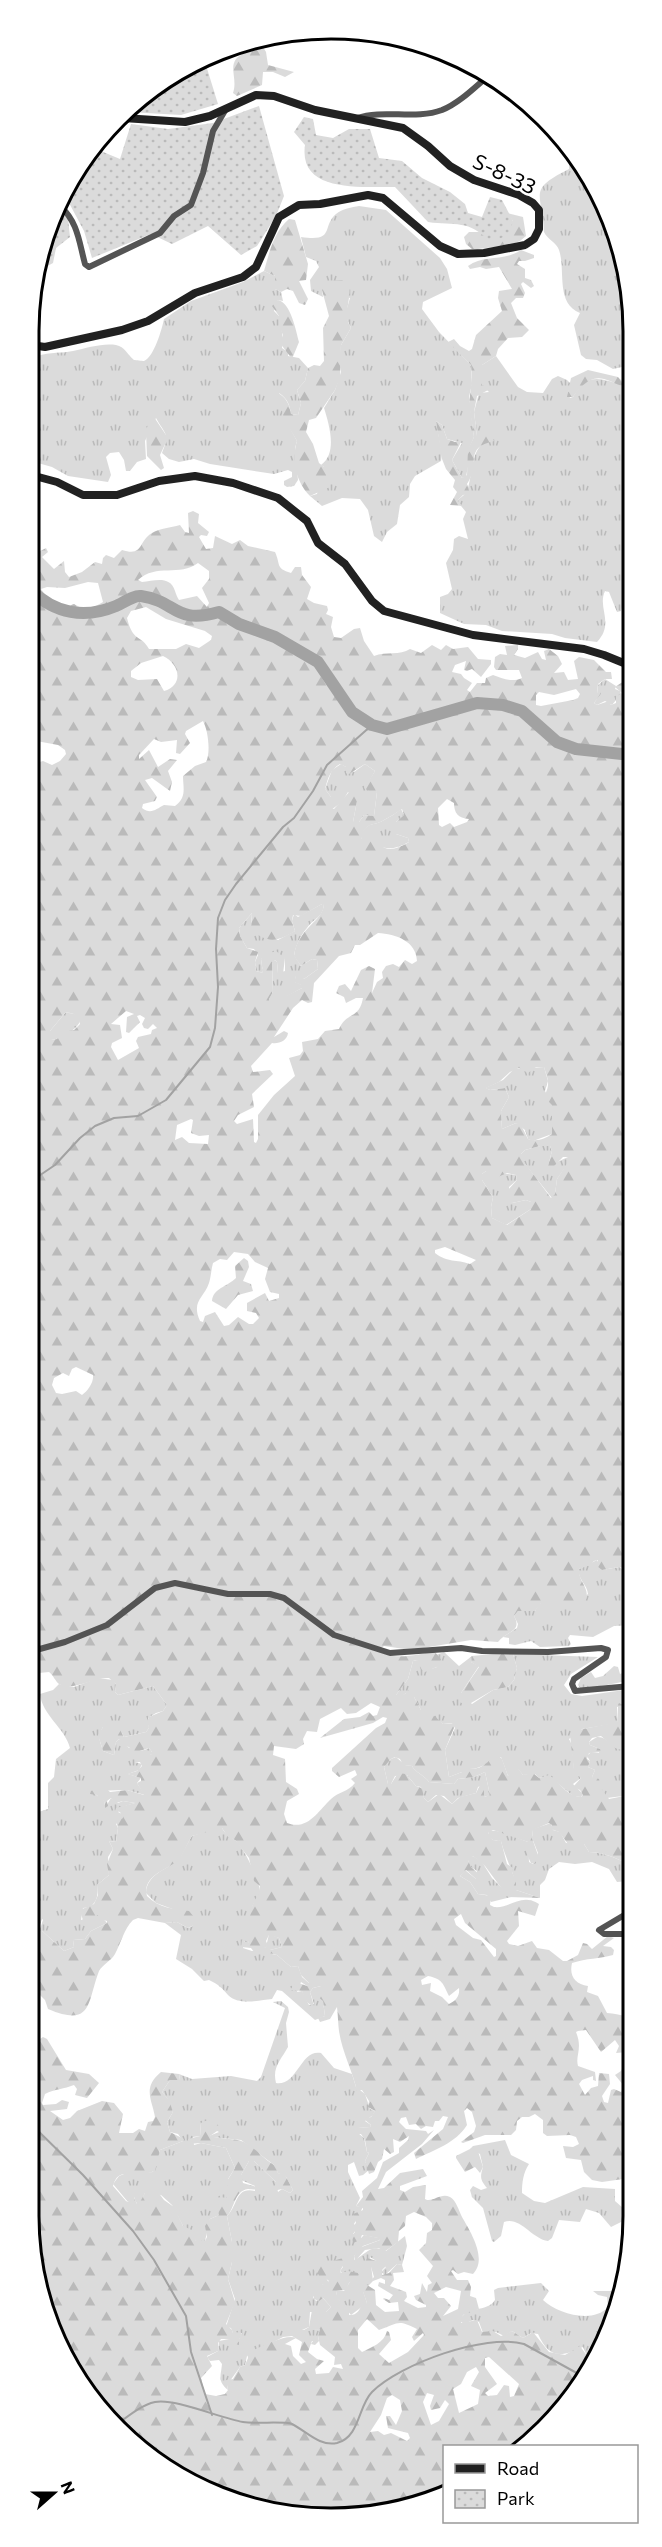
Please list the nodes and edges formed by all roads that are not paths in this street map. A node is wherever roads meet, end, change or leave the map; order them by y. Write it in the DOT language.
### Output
graph roads {
  1 [pos="482,81"];
  2 [pos="227,109"];
  3 [pos="131,119"];
  4 [pos="356,119"];
  5 [pos="65,211"];
  6 [pos="39,346"];
  7 [pos="39,477"];
  8 [pos="623,663"];
  9 [pos="39,1649"];
  10 [pos="623,1687"];
  11 [pos="623,1917"];
  12 [pos="623,1934"];
  1 -- 4 [label="street"];
  2 -- 3 [label="street, Տ-8-33 / Տ-8-33"];
  2 -- 4 [label="street, Տ-8-33 / Տ-8-33"];
  2 -- 5 [label="street"];
  4 -- 6 [label="street, Տ-8-33 / Տ-8-33"];
  7 -- 8 [label="street"];
  9 -- 10 [label="street"];
  11 -- 12 [label="street"];
}
